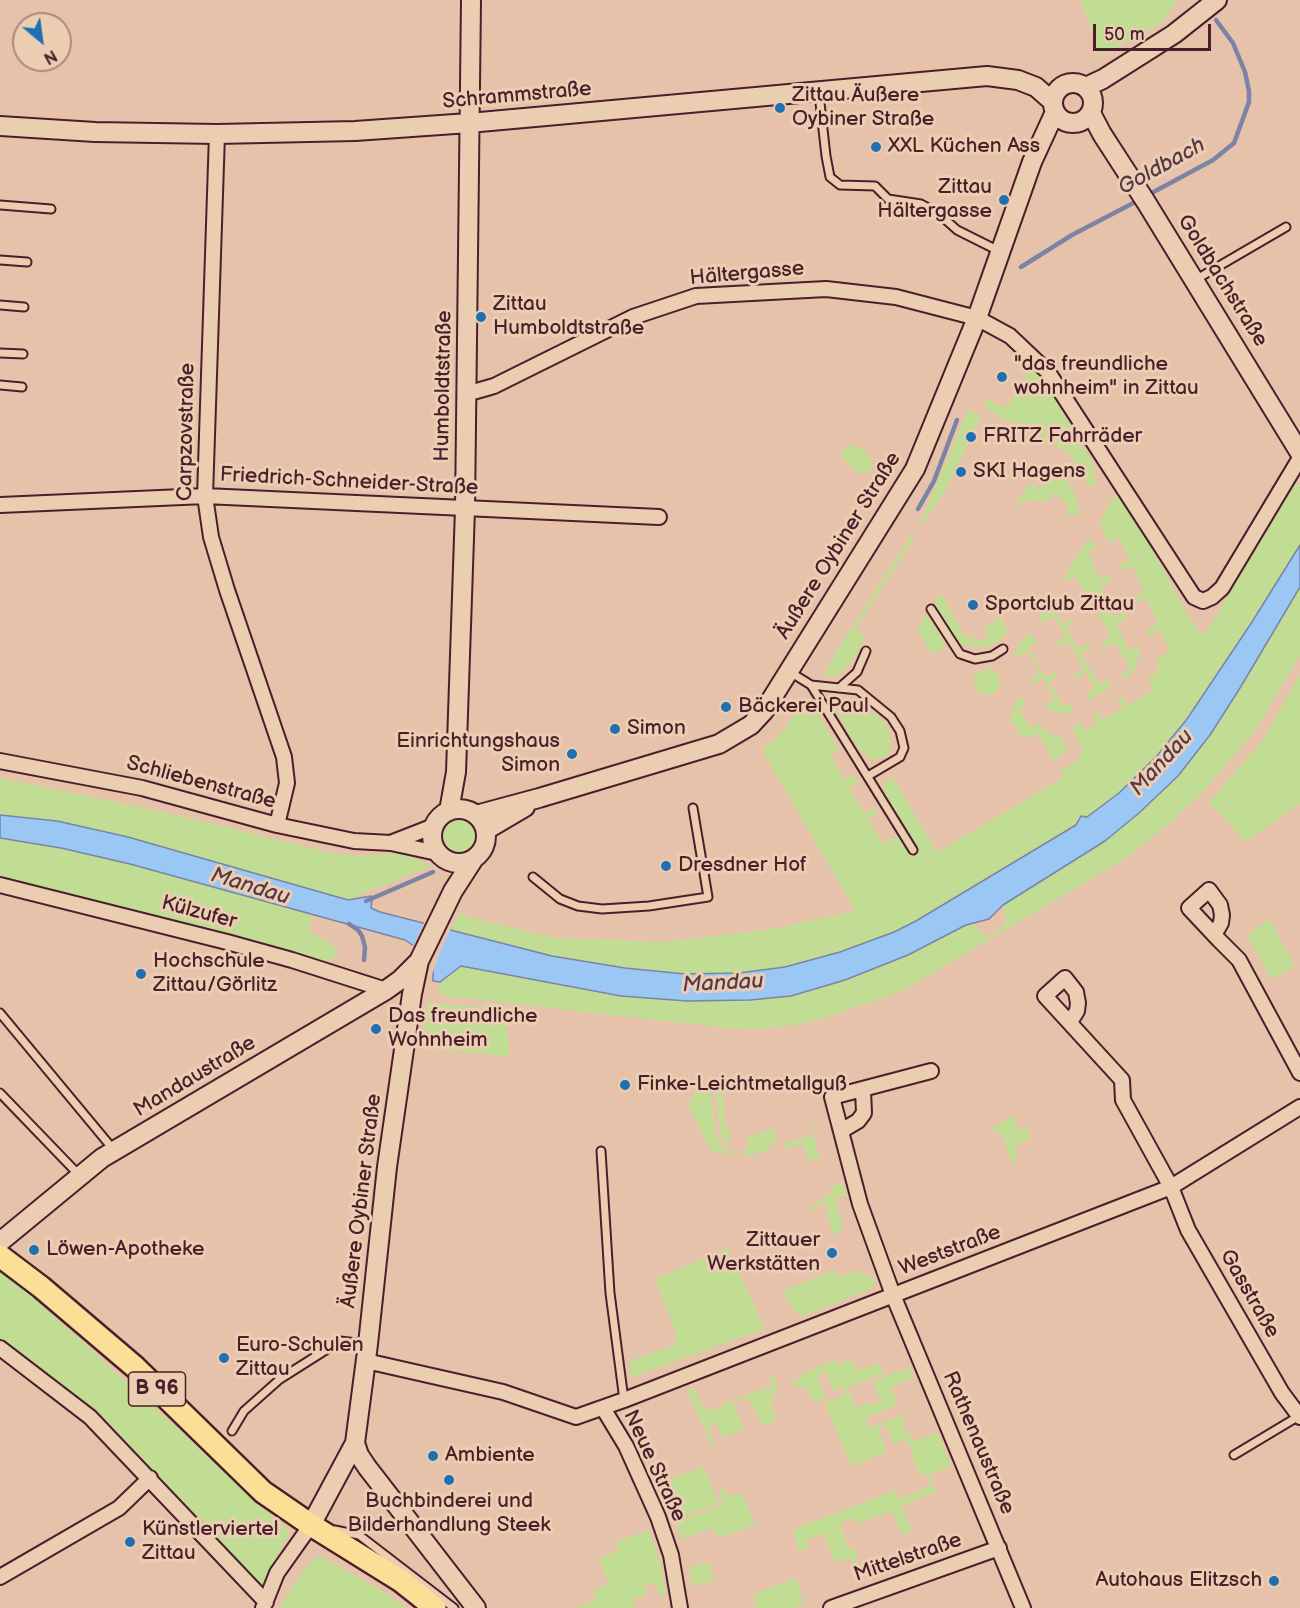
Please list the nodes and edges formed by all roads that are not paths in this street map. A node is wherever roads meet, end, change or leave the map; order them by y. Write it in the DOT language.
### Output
graph roads {
  1 [pos="471,0"];
  2 [pos="1217,0"];
  3 [pos="1036,87"];
  4 [pos="819,90"];
  5 [pos="1079,104"];
  6 [pos="469,123"];
  7 [pos="0,126"];
  8 [pos="217,134"];
  9 [pos="0,205"];
  10 [pos="51,209"];
  11 [pos="1286,227"];
  12 [pos="999,251"];
  13 [pos="0,260"];
  14 [pos="27,262"];
  15 [pos="1194,280"];
  16 [pos="0,305"];
  17 [pos="24,307"];
  18 [pos="977,318"];
  19 [pos="0,352"];
  20 [pos="23,354"];
  21 [pos="0,385"];
  22 [pos="22,387"];
  23 [pos="466,394"];
  24 [pos="1300,455"];
  25 [pos="205,496"];
  26 [pos="0,505"];
  27 [pos="465,509"];
  28 [pos="659,517"];
  29 [pos="931,609"];
  30 [pos="1003,649"];
  31 [pos="866,651"];
  32 [pos="788,671"];
  33 [pos="811,685"];
  34 [pos="839,688"];
  35 [pos="0,760"];
  36 [pos="456,772"];
  37 [pos="868,776"];
  38 [pos="693,808"];
  39 [pos="450,811"];
  40 [pos="477,818"];
  41 [pos="277,825"];
  42 [pos="434,826"];
  43 [pos="391,843"];
  44 [pos="913,850"];
  45 [pos="442,856"];
  46 [pos="473,860"];
  47 [pos="533,878"];
  48 [pos="0,885"];
  49 [pos="453,891"];
  50 [pos="1214,935"];
  51 [pos="400,985"];
  52 [pos="0,1013"];
  53 [pos="1070,1022"];
  54 [pos="931,1071"];
  55 [pos="1300,1073"];
  56 [pos="863,1089"];
  57 [pos="0,1093"];
  58 [pos="1300,1107"];
  59 [pos="841,1131"];
  60 [pos="115,1151"];
  61 [pos="601,1151"];
  62 [pos="79,1175"];
  63 [pos="1170,1187"];
  64 [pos="0,1242"];
  65 [pos="0,1256"];
  66 [pos="893,1295"];
  67 [pos="0,1348"];
  68 [pos="367,1352"];
  69 [pos="624,1400"];
  70 [pos="603,1408"];
  71 [pos="1300,1416"];
  72 [pos="232,1431"];
  73 [pos="355,1443"];
  74 [pos="1234,1455"];
  75 [pos="150,1478"];
  76 [pos="311,1525"];
  77 [pos="999,1548"];
  78 [pos="0,1577"];
  79 [pos="265,1605"];
  80 [pos="435,1608"];
  81 [pos="454,1608"];
  82 [pos="476,1608"];
  83 [pos="680,1608"];
  84 [pos="831,1608"];
  85 [pos="1023,1608"];
  1 -- 6 [label="main road, Humboldtstraße"];
  2 -- 5 [label="main road"];
  3 -- 4 [label="main road, Schrammstraße"];
  3 -- 5 [label="main road, Schrammstraße"];
  3 -- 5 [label="main road, Schrammstraße"];
  4 -- 6 [label="main road, Schrammstraße"];
  4 -- 12 [label="lane"];
  5 -- 12 [label="main road, Äußere Oybiner Straße"];
  5 -- 15 [label="main road, Goldbachstraße"];
  6 -- 8 [label="main road, Schrammstraße"];
  6 -- 23 [label="main road, Humboldtstraße"];
  7 -- 8 [label="main road, Schrammstraße"];
  8 -- 25 [label="street, Carpzovstraße"];
  9 -- 10 [label="lane"];
  11 -- 15 [label="lane"];
  12 -- 18 [label="main road, Äußere Oybiner Straße"];
  13 -- 14 [label="lane"];
  15 -- 24 [label="main road, Goldbachstraße"];
  16 -- 17 [label="lane"];
  18 -- 23 [label="street, Hältergasse"];
  18 -- 24 [label="street, Hältergasse"];
  18 -- 32 [label="main road, Äußere Oybiner Straße"];
  19 -- 20 [label="lane"];
  21 -- 22 [label="lane"];
  23 -- 27 [label="main road, Humboldtstraße"];
  25 -- 26 [label="street, Friedrich-Schneider-Straße"];
  25 -- 27 [label="street, Friedrich-Schneider-Straße"];
  25 -- 41 [label="street, Carpzovstraße"];
  27 -- 28 [label="street, Friedrich-Schneider-Straße"];
  27 -- 36 [label="main road, Humboldtstraße"];
  29 -- 30 [label="lane"];
  31 -- 34 [label="lane"];
  32 -- 33 [label="lane"];
  32 -- 40 [label="main road, Äußere Oybiner Straße"];
  33 -- 34 [label="lane"];
  33 -- 37 [label="lane"];
  34 -- 37 [label="lane"];
  35 -- 41 [label="street, Schliebenstraße"];
  36 -- 39 [label="main road, Humboldtstraße"];
  36 -- 40 [label="main road, Humboldtstraße"];
  37 -- 44 [label="lane"];
  38 -- 47 [label="lane"];
  39 -- 40 [label="main road"];
  39 -- 42 [label="main road"];
  40 -- 46 [label="main road"];
  41 -- 43 [label="street, Schliebenstraße"];
  42 -- 43 [label="street, Schliebenstraße"];
  42 -- 45 [label="main road"];
  43 -- 45 [label="street, Schliebenstraße"];
  45 -- 46 [label="main road"];
  45 -- 49 [label="main road"];
  46 -- 49 [label="main road, Mandaustraße"];
  48 -- 51 [label="street, Külzufer"];
  49 -- 51 [label="main road, Mandaustraße"];
  50 -- 55 [label="street"];
  51 -- 60 [label="main road, Mandaustraße"];
  51 -- 68 [label="main road, Äußere Oybiner Straße"];
  52 -- 60 [label="lane"];
  53 -- 63 [label="street, Gasstraße"];
  54 -- 56 [label="street"];
  56 -- 59 [label="street"];
  56 -- 59 [label="street, Rathenaustraße"];
  57 -- 62 [label="lane"];
  58 -- 63 [label="street, Weststraße"];
  59 -- 66 [label="street, Rathenaustraße"];
  60 -- 62 [label="main road, Mandaustraße"];
  61 -- 69 [label="lane"];
  62 -- 64 [label="main road, Mandaustraße"];
  63 -- 66 [label="street, Weststraße"];
  63 -- 71 [label="street, Gasstraße"];
  65 -- 76 [label="main road, B 96"];
  66 -- 69 [label="street, Weststraße"];
  66 -- 77 [label="street, Rathenaustraße"];
  67 -- 75 [label="street"];
  68 -- 70 [label="street, Neue Straße"];
  68 -- 72 [label="lane"];
  68 -- 73 [label="main road, Äußere Oybiner Straße"];
  69 -- 70 [label="street, Weststraße"];
  70 -- 83 [label="street, Neue Straße"];
  71 -- 74 [label="lane"];
  73 -- 76 [label="main road, Äußere Oybiner Straße"];
  73 -- 82 [label="main road"];
  75 -- 78 [label="street"];
  75 -- 79 [label="street"];
  76 -- 79 [label="street"];
  76 -- 80 [label="main road, B 96"];
  76 -- 81 [label="lane"];
  77 -- 84 [label="street, Mittelstraße"];
  77 -- 85 [label="street, Rathenaustraße"];
}
